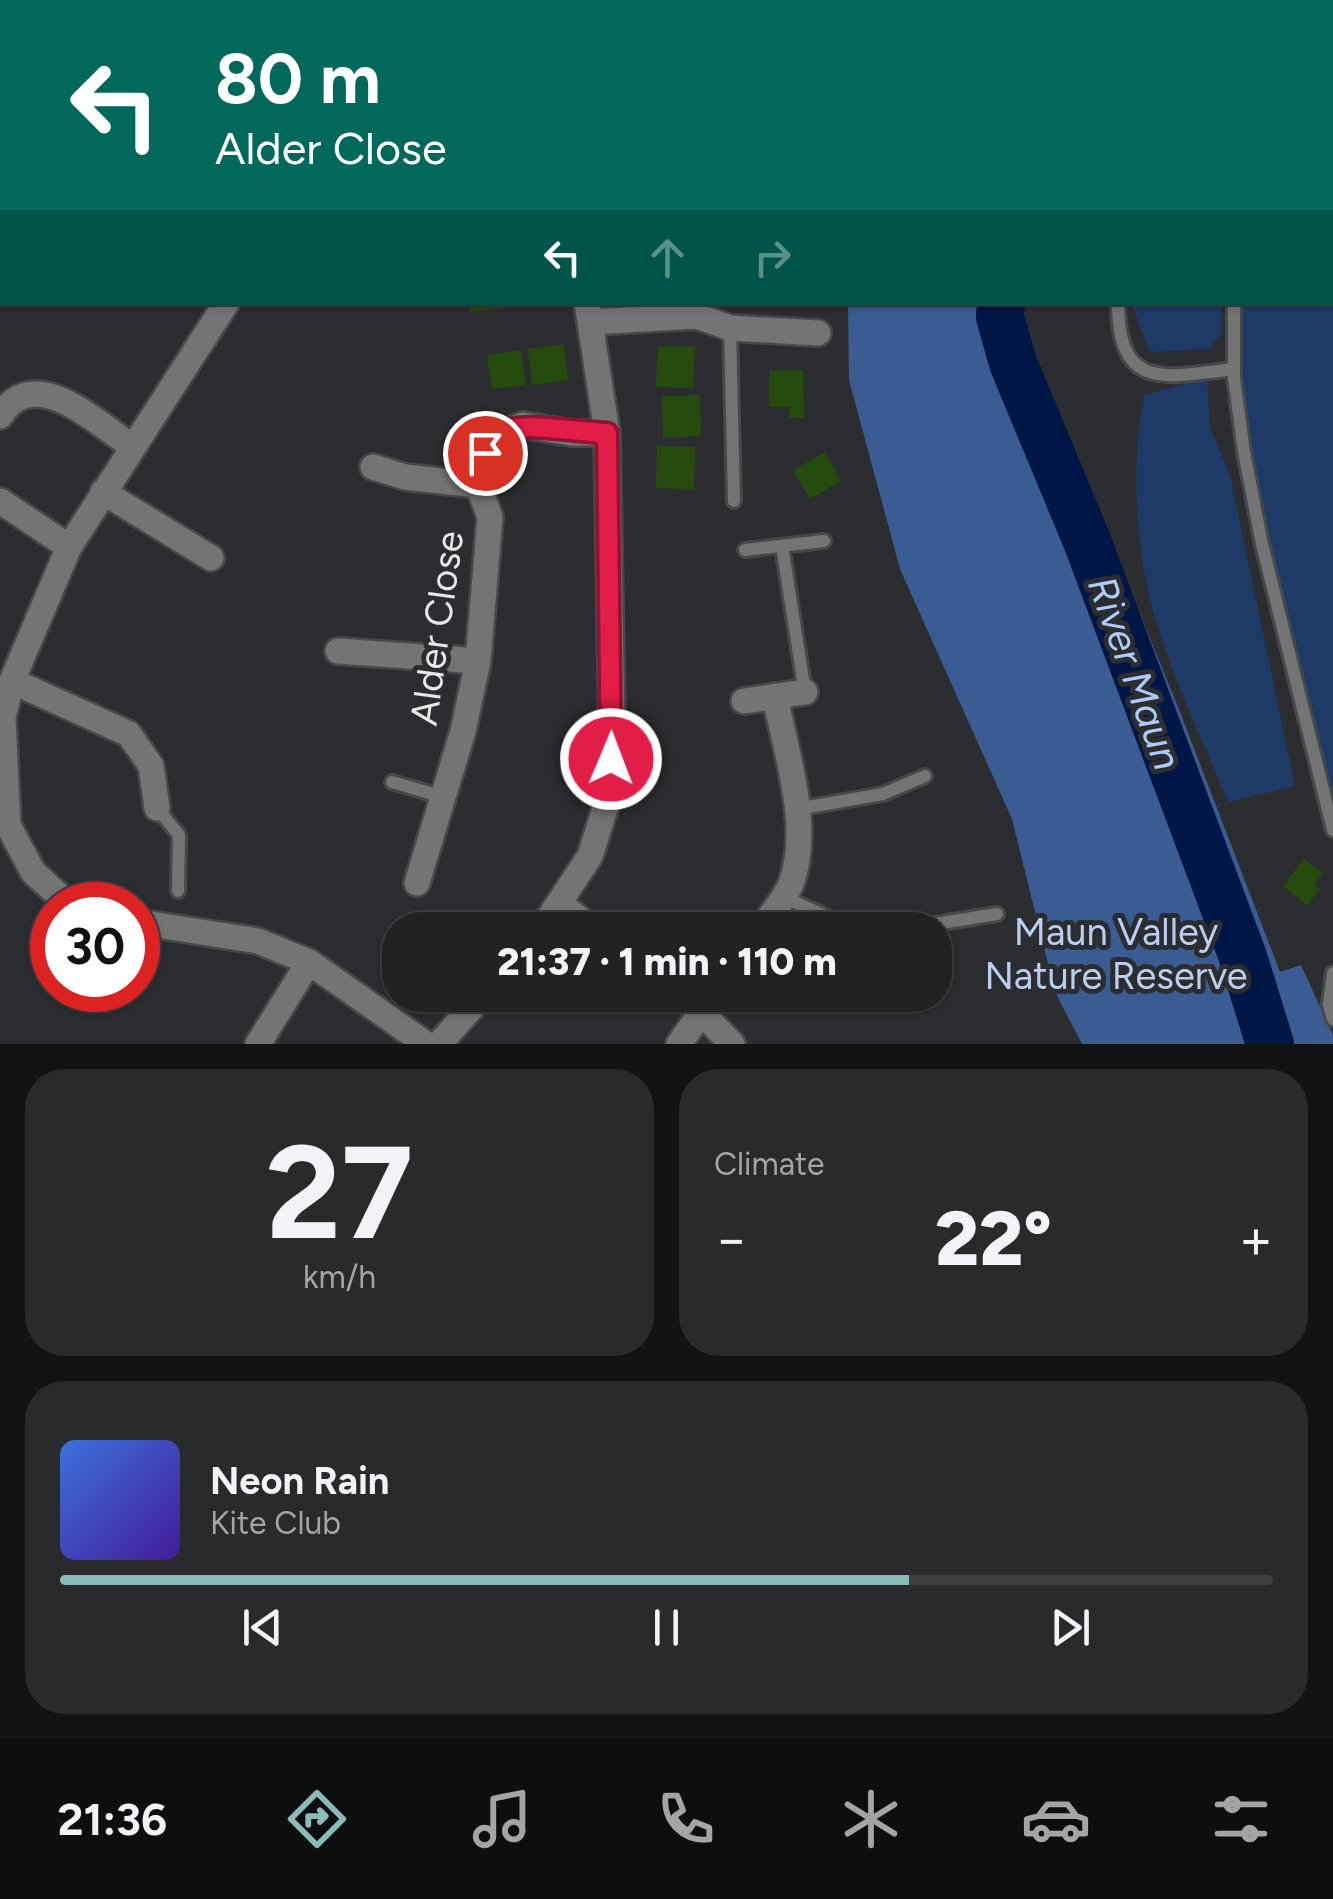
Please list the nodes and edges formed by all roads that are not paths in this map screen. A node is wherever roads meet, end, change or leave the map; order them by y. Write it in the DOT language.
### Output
graph roads {
  1 [pos="224,305"];
  2 [pos="1118,305"];
  3 [pos="1234,305"];
  4 [pos="590,312"];
  5 [pos="730,328"];
  6 [pos="818,333"];
  7 [pos="1234,369"];
  8 [pos="0,416"];
  9 [pos="607,433"];
  10 [pos="132,446"];
  11 [pos="373,467"];
  12 [pos="478,486"];
  13 [pos="103,492"];
  14 [pos="0,501"];
  15 [pos="734,501"];
  16 [pos="824,541"];
  17 [pos="782,546"];
  18 [pos="69,547"];
  19 [pos="744,550"];
  20 [pos="211,558"];
  21 [pos="338,651"];
  22 [pos="478,661"];
  23 [pos="12,681"];
  24 [pos="804,692"];
  25 [pos="775,696"];
  26 [pos="744,701"];
  27 [pos="924,776"];
  28 [pos="392,782"];
  29 [pos="443,797"];
  30 [pos="157,808"];
  31 [pos="796,809"];
  32 [pos="4,826"];
  33 [pos="1333,830"];
  34 [pos="43,882"];
  35 [pos="416,883"];
  36 [pos="178,890"];
  37 [pos="783,897"];
  38 [pos="560,905"];
  39 [pos="555,912"];
  40 [pos="570,912"];
  41 [pos="773,912"];
  42 [pos="817,912"];
  43 [pos="997,914"];
  44 [pos="952,921"];
  45 [pos="160,925"];
  46 [pos="309,962"];
  47 [pos="1333,973"];
  48 [pos="468,1012"];
  49 [pos="702,1012"];
  50 [pos="713,1012"];
  51 [pos="1333,1019"];
  52 [pos="258,1044"];
  53 [pos="426,1044"];
  54 [pos="439,1044"];
  55 [pos="679,1044"];
  56 [pos="732,1044"];
  1 -- 10 [label="street"];
  2 -- 7 [label="lane"];
  3 -- 7 [label="lane"];
  4 -- 5 [label="street"];
  4 -- 9 [label="street"];
  5 -- 6 [label="street"];
  5 -- 15 [label="lane"];
  7 -- 33 [label="lane"];
  8 -- 10 [label="street"];
  9 -- 12 [label="street, Alder Close"];
  9 -- 38 [label="street"];
  10 -- 13 [label="street"];
  11 -- 12 [label="street"];
  12 -- 22 [label="street, Alder Close"];
  13 -- 18 [label="street"];
  13 -- 20 [label="street"];
  14 -- 18 [label="street"];
  16 -- 17 [label="lane"];
  17 -- 19 [label="lane"];
  17 -- 24 [label="lane"];
  18 -- 23 [label="street"];
  21 -- 22 [label="street"];
  22 -- 29 [label="street, Alder Close"];
  23 -- 30 [label="street"];
  23 -- 32 [label="street"];
  24 -- 25 [label="street"];
  25 -- 26 [label="street"];
  25 -- 31 [label="street"];
  27 -- 31 [label="lane"];
  28 -- 29 [label="lane"];
  29 -- 35 [label="street, Alder Close"];
  30 -- 36 [label="lane"];
  31 -- 37 [label="street"];
  32 -- 34 [label="street"];
  37 -- 41 [label="street"];
  37 -- 42 [label="lane"];
  38 -- 39 [label="street"];
  38 -- 40 [label="street"];
  43 -- 44 [label="lane"];
  45 -- 46 [label="street"];
  46 -- 52 [label="street"];
  46 -- 53 [label="street"];
  47 -- 51 [label="lane"];
  48 -- 54 [label="street"];
  49 -- 55 [label="street"];
  50 -- 56 [label="street"];
}
